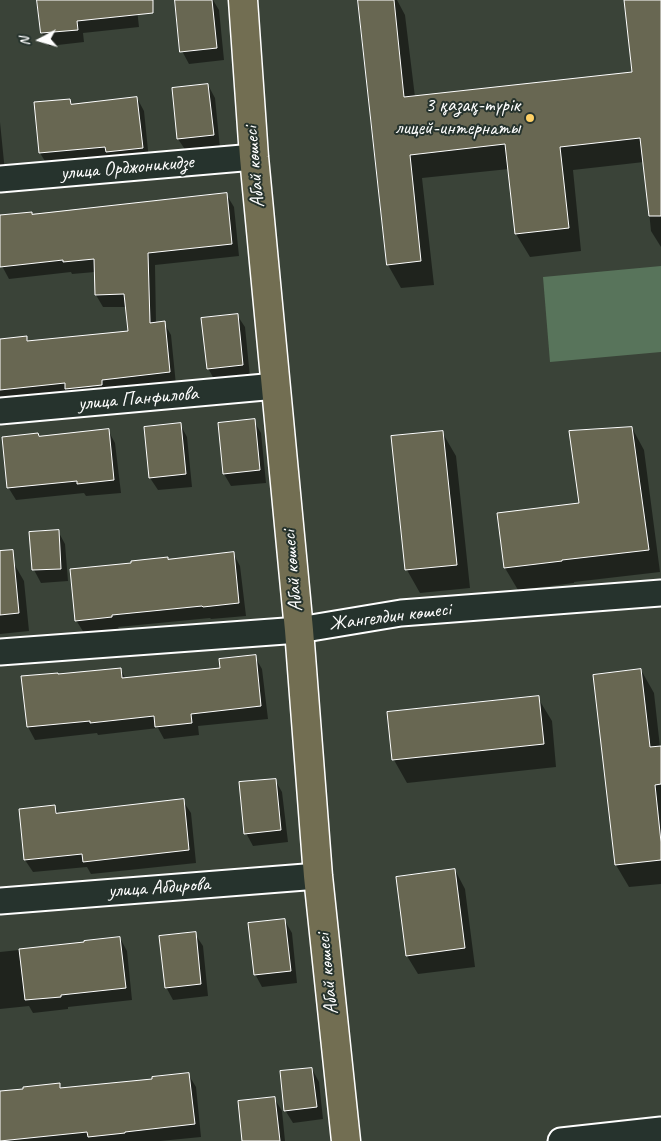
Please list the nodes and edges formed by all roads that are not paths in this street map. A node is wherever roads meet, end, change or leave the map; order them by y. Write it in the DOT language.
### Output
graph roads {
  1 [pos="243,0"];
  2 [pos="254,157"];
  3 [pos="0,179"];
  4 [pos="276,386"];
  5 [pos="0,411"];
  6 [pos="661,593"];
  7 [pos="299,630"];
  8 [pos="0,652"];
  9 [pos="318,876"];
  10 [pos="0,900"];
  11 [pos="661,1130"];
  12 [pos="571,1140"];
  13 [pos="346,1141"];
  1 -- 2 [label="main road, Абай көшесі"];
  2 -- 3 [label="street, улица Орджоникидзе"];
  2 -- 4 [label="main road, Абай көшесі"];
  4 -- 5 [label="street, улица Панфилова"];
  4 -- 7 [label="main road, Абай көшесі"];
  6 -- 7 [label="street, Жангелдин көшесі"];
  7 -- 8 [label="street, Жангелдин көшесі"];
  7 -- 9 [label="main road, Абай көшесі"];
  9 -- 10 [label="street, улица Абдирова"];
  9 -- 13 [label="main road, Абай көшесі"];
  11 -- 12 [label="street"];
}
